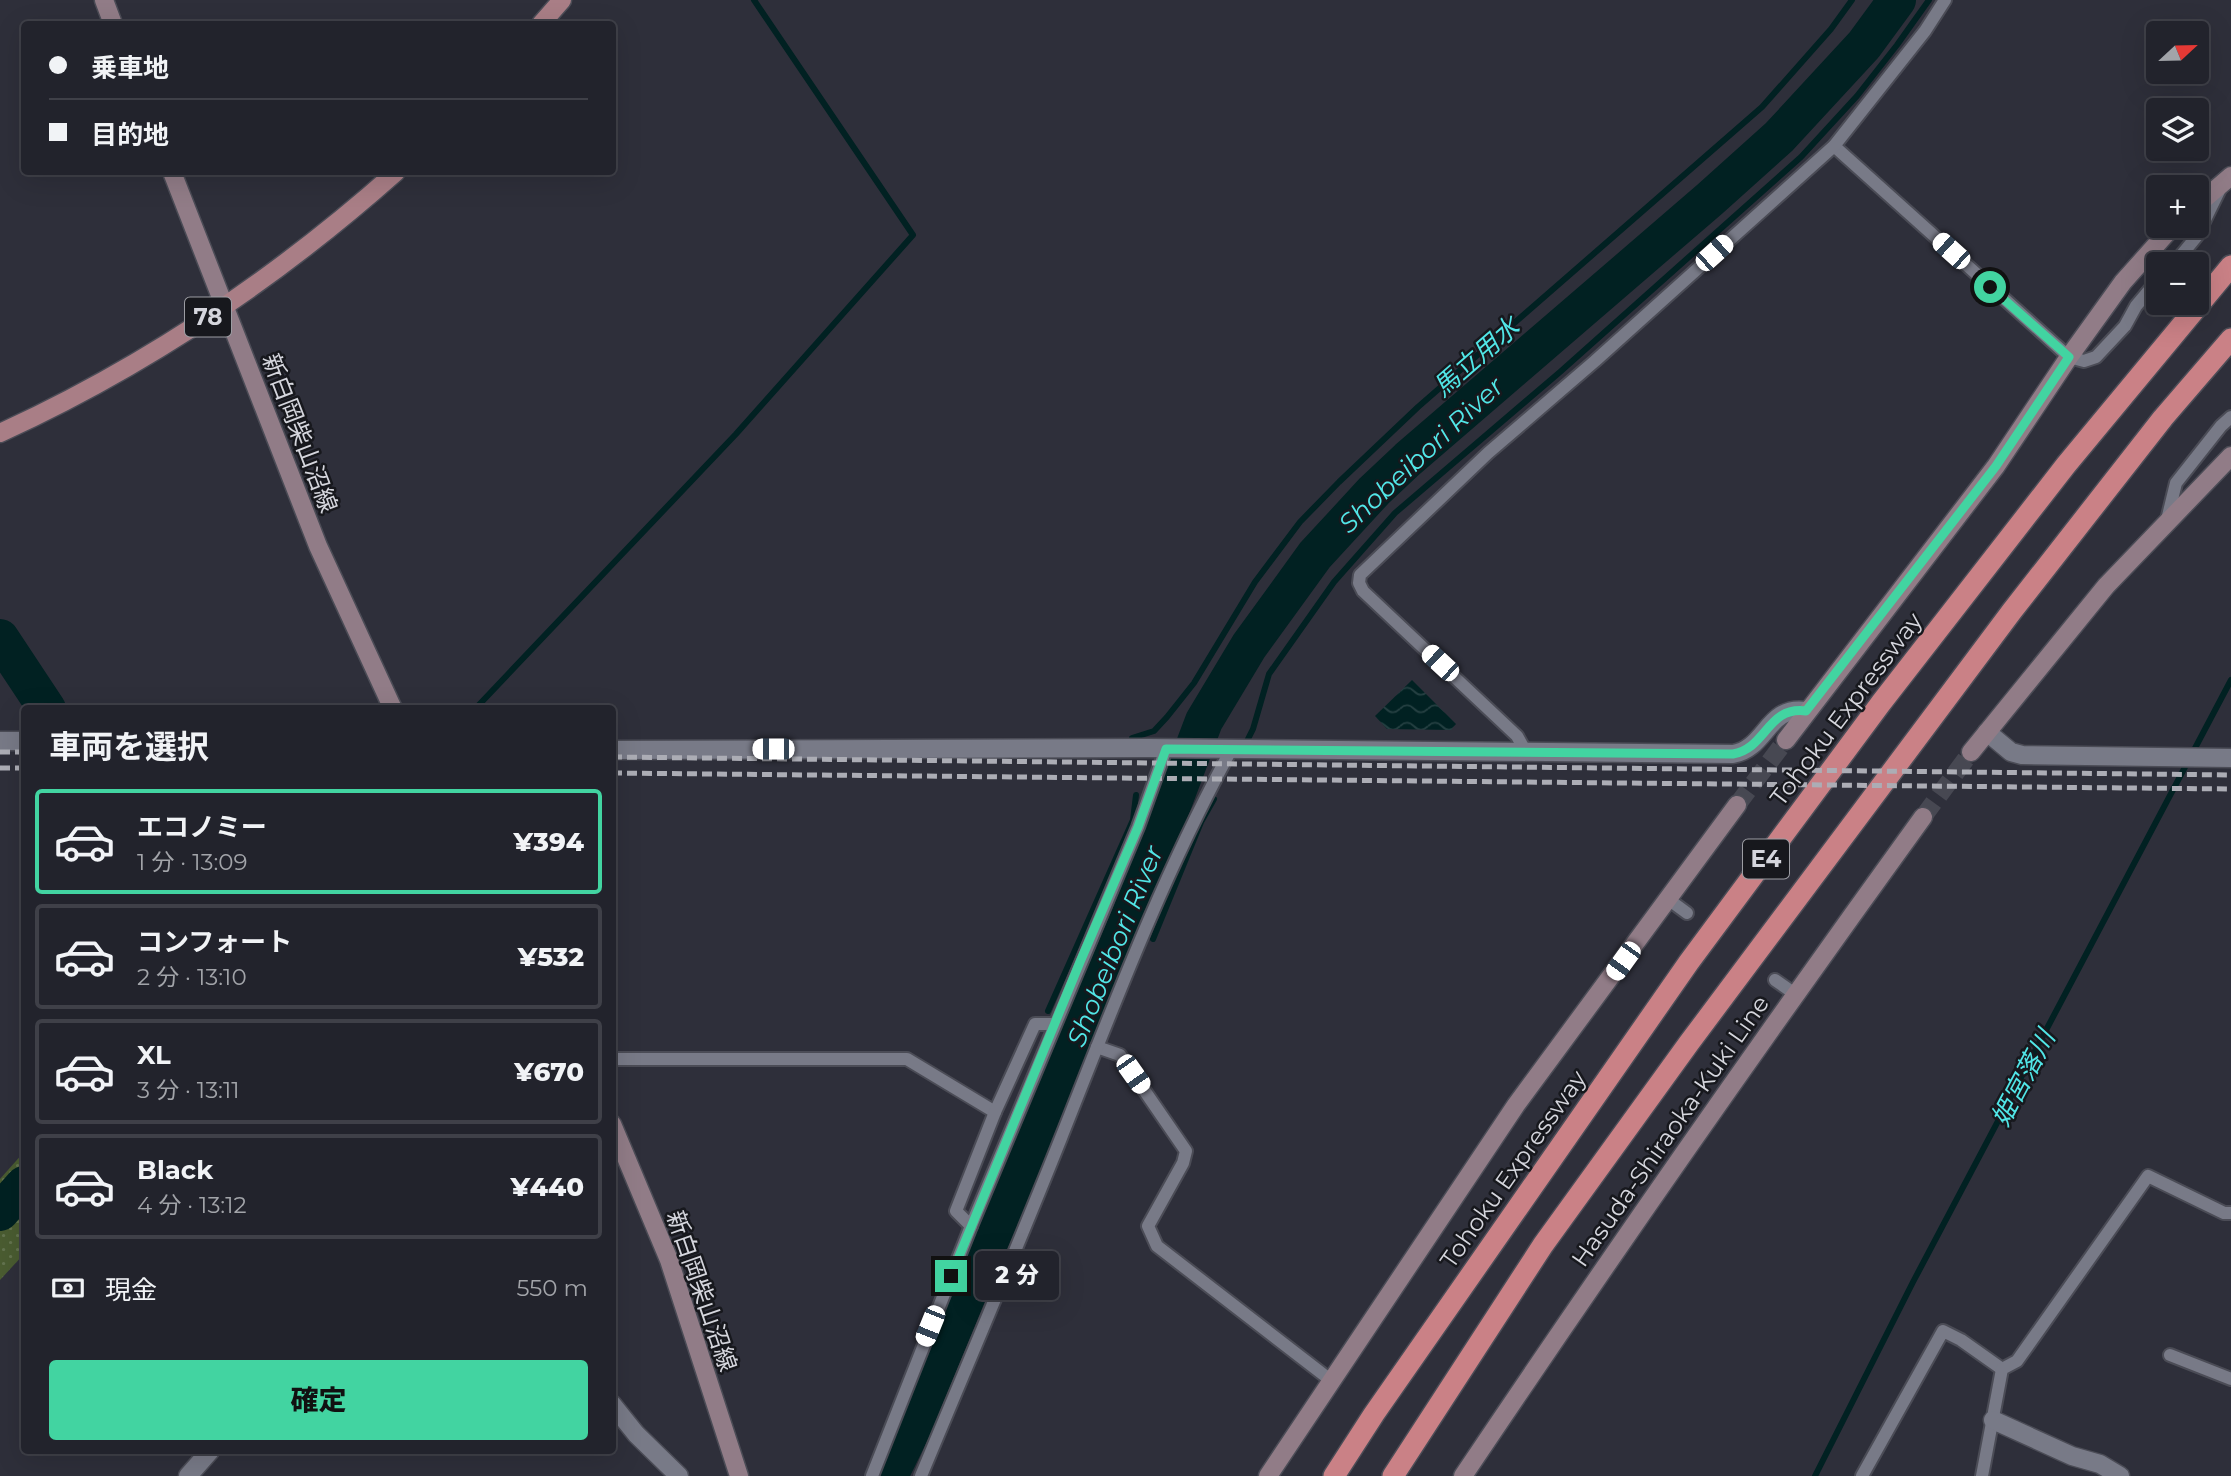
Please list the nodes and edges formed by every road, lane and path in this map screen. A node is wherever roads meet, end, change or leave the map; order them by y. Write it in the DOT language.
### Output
graph roads {
  1 [pos="104,0"];
  2 [pos="562,0"];
  3 [pos="1945,0"];
  4 [pos="112,21"];
  5 [pos="544,21"];
  6 [pos="1834,146"];
  7 [pos="173,175"];
  8 [pos="392,175"];
  9 [pos="2226,180"];
  10 [pos="2209,194"];
  11 [pos="2162,238"];
  12 [pos="2184,252"];
  13 [pos="2231,266"];
  14 [pos="2146,294"];
  15 [pos="225,307"];
  16 [pos="2231,339"];
  17 [pos="2069,357"];
  18 [pos="2231,417"];
  19 [pos="0,433"];
  20 [pos="2231,456"];
  21 [pos="2167,520"];
  22 [pos="391,705"];
  23 [pos="1806,711"];
  24 [pos="1987,732"];
  25 [pos="1786,740"];
  26 [pos="0,741"];
  27 [pos="21,741"];
  28 [pos="1172,749"];
  29 [pos="616,750"];
  30 [pos="1226,750"];
  31 [pos="1971,752"];
  32 [pos="1527,754"];
  33 [pos="2222,757"];
  34 [pos="1737,805"];
  35 [pos="1923,817"];
  36 [pos="1668,899"];
  37 [pos="1688,913"];
  38 [pos="1775,980"];
  39 [pos="1795,994"];
  40 [pos="1054,1024"];
  41 [pos="1097,1047"];
  42 [pos="616,1059"];
  43 [pos="995,1112"];
  44 [pos="616,1134"];
  45 [pos="2231,1213"];
  46 [pos="971,1226"];
  47 [pos="2170,1355"];
  48 [pos="2002,1369"];
  49 [pos="2231,1379"];
  50 [pos="1333,1382"];
  51 [pos="616,1409"];
  52 [pos="1993,1420"];
  53 [pos="208,1454"];
  54 [pos="191,1475"];
  55 [pos="737,1475"];
  56 [pos="679,1476"];
  57 [pos="872,1476"];
  58 [pos="921,1476"];
  59 [pos="1268,1476"];
  60 [pos="1334,1476"];
  61 [pos="1393,1476"];
  62 [pos="1463,1476"];
  63 [pos="1862,1476"];
  64 [pos="1982,1476"];
  65 [pos="2120,1476"];
  1 -- 4 [label="street"];
  2 -- 5 [label="main road"];
  3 -- 6 [label="lane"];
  6 -- 17 [label="lane"];
  6 -- 32 [label="lane"];
  7 -- 15 [label="street, 新白岡柴山沼線"];
  8 -- 15 [label="main road, 78"];
  9 -- 10 [label="street"];
  9 -- 12 [label="lane"];
  11 -- 17 [label="street"];
  13 -- 60 [label="highway, Tohoku Expressway / E4"];
  14 -- 17 [label="lane"];
  15 -- 19 [label="main road, 78"];
  15 -- 22 [label="street, 新白岡柴山沼線"];
  16 -- 61 [label="highway, E4"];
  17 -- 23 [label="street"];
  18 -- 21 [label="lane"];
  20 -- 21 [label="street"];
  21 -- 24 [label="street"];
  23 -- 25 [label="street"];
  23 -- 32 [label="street"];
  24 -- 31 [label="street"];
  24 -- 33 [label="street"];
  26 -- 27 [label="street"];
  28 -- 29 [label="street"];
  28 -- 30 [label="street"];
  28 -- 40 [label="lane"];
  30 -- 32 [label="street"];
  30 -- 41 [label="lane"];
  34 -- 36 [label="street"];
  35 -- 39 [label="street, Hasuda-Shiraoka-Kuki Line"];
  36 -- 37 [label="lane"];
  36 -- 50 [label="street"];
  38 -- 39 [label="lane"];
  39 -- 62 [label="street, Hasuda-Shiraoka-Kuki Line"];
  40 -- 43 [label="lane"];
  40 -- 46 [label="lane"];
  41 -- 50 [label="lane"];
  41 -- 58 [label="lane"];
  42 -- 43 [label="lane"];
  43 -- 46 [label="lane"];
  44 -- 55 [label="street, 新白岡柴山沼線"];
  45 -- 48 [label="lane"];
  46 -- 57 [label="lane"];
  47 -- 49 [label="lane"];
  48 -- 52 [label="lane"];
  48 -- 63 [label="lane"];
  50 -- 59 [label="street"];
  51 -- 56 [label="street"];
  52 -- 64 [label="lane"];
  52 -- 65 [label="street"];
  53 -- 54 [label="street"];
}
